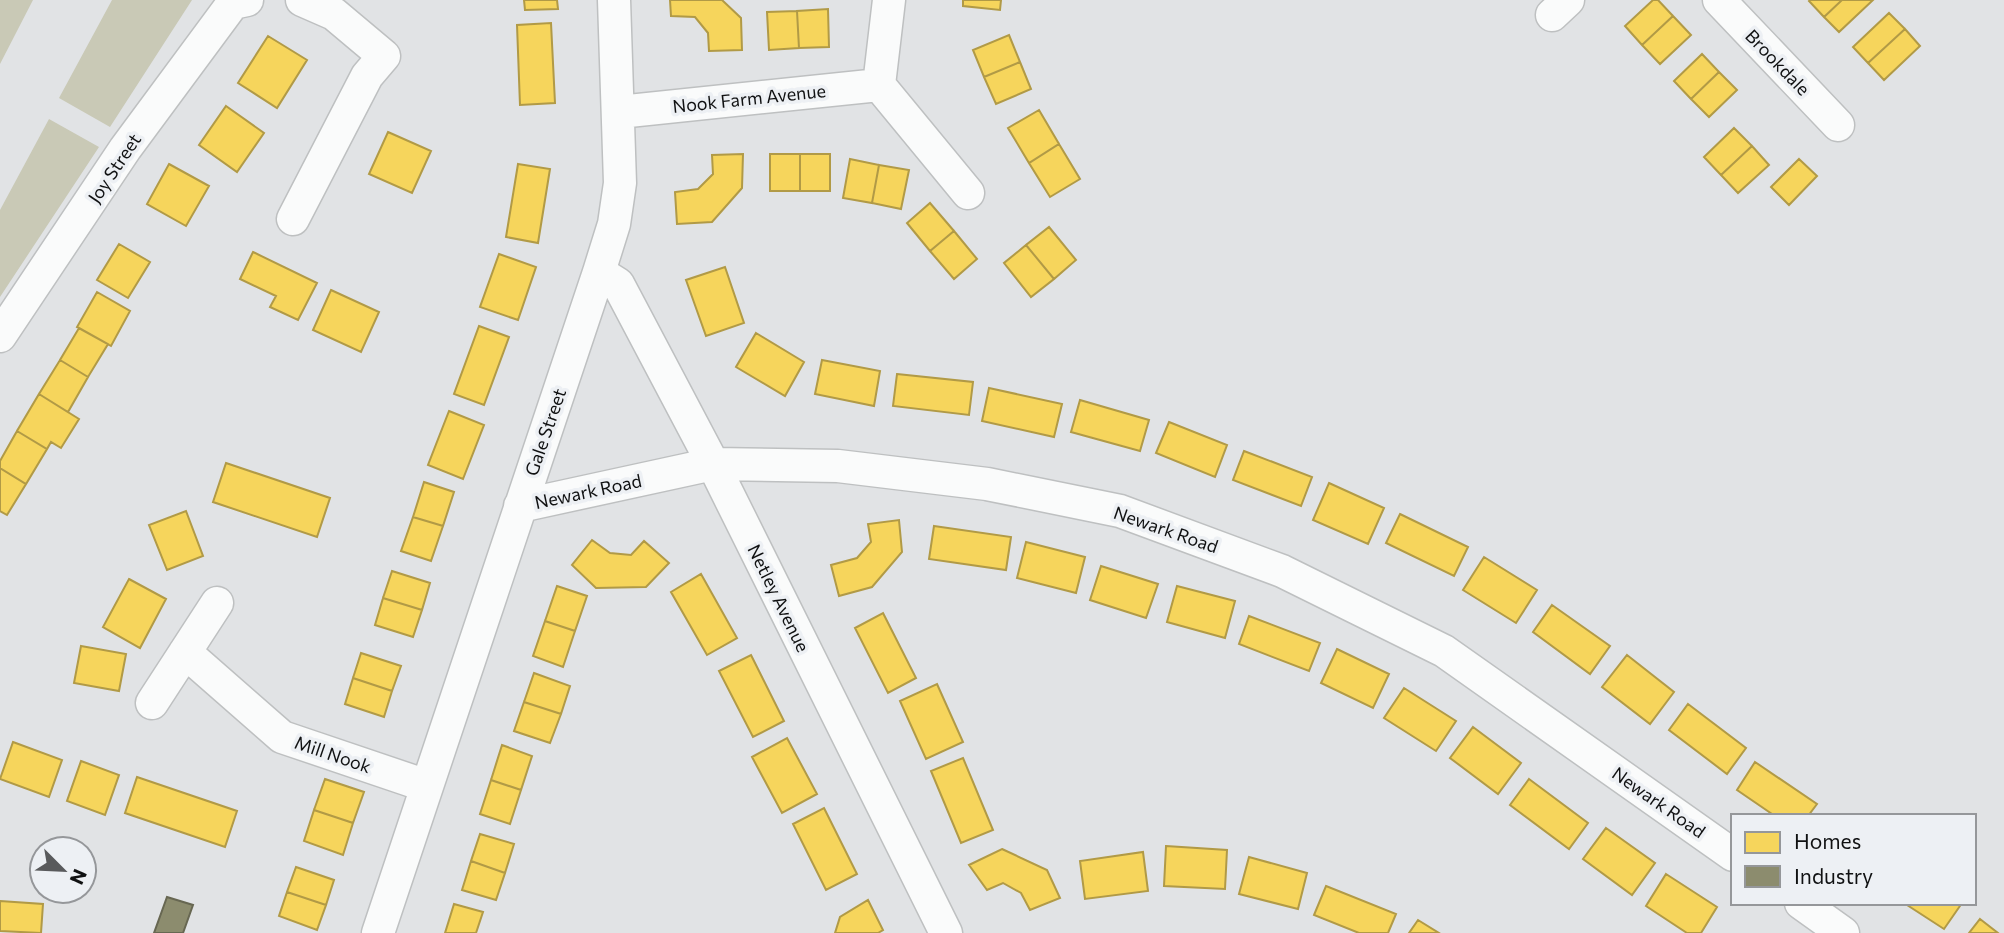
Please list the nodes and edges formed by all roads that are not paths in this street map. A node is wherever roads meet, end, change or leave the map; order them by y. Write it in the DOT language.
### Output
graph roads {
  1 [pos="302,0"];
  2 [pos="614,0"];
  3 [pos="889,0"];
  4 [pos="1719,0"];
  5 [pos="240,1"];
  6 [pos="879,85"];
  7 [pos="619,112"];
  8 [pos="1838,125"];
  9 [pos="968,193"];
  10 [pos="293,219"];
  11 [pos="599,272"];
  12 [pos="0,336"];
  13 [pos="713,464"];
  14 [pos="520,506"];
  15 [pos="217,603"];
  16 [pos="186,652"];
  17 [pos="152,703"];
  18 [pos="427,786"];
  19 [pos="1731,854"];
  20 [pos="1804,905"];
  21 [pos="1840,932"];
  22 [pos="377,933"];
  23 [pos="946,933"];
  1 -- 10 [label="street"];
  2 -- 7 [label="street, Gale Street"];
  3 -- 6 [label="street"];
  4 -- 8 [label="street, Brookdale"];
  5 -- 12 [label="street, Joy Street"];
  6 -- 7 [label="street, Nook Farm Avenue"];
  6 -- 9 [label="street"];
  7 -- 11 [label="street, Gale Street"];
  11 -- 13 [label="street, Netley Avenue"];
  11 -- 14 [label="street, Gale Street"];
  13 -- 14 [label="street, Newark Road"];
  13 -- 19 [label="street, Newark Road"];
  13 -- 23 [label="street, Netley Avenue"];
  14 -- 18 [label="street, Gale Street"];
  15 -- 16 [label="street"];
  16 -- 17 [label="street"];
  16 -- 18 [label="street, Mill Nook"];
  18 -- 22 [label="street, Gale Street"];
  20 -- 21 [label="street"];
}
